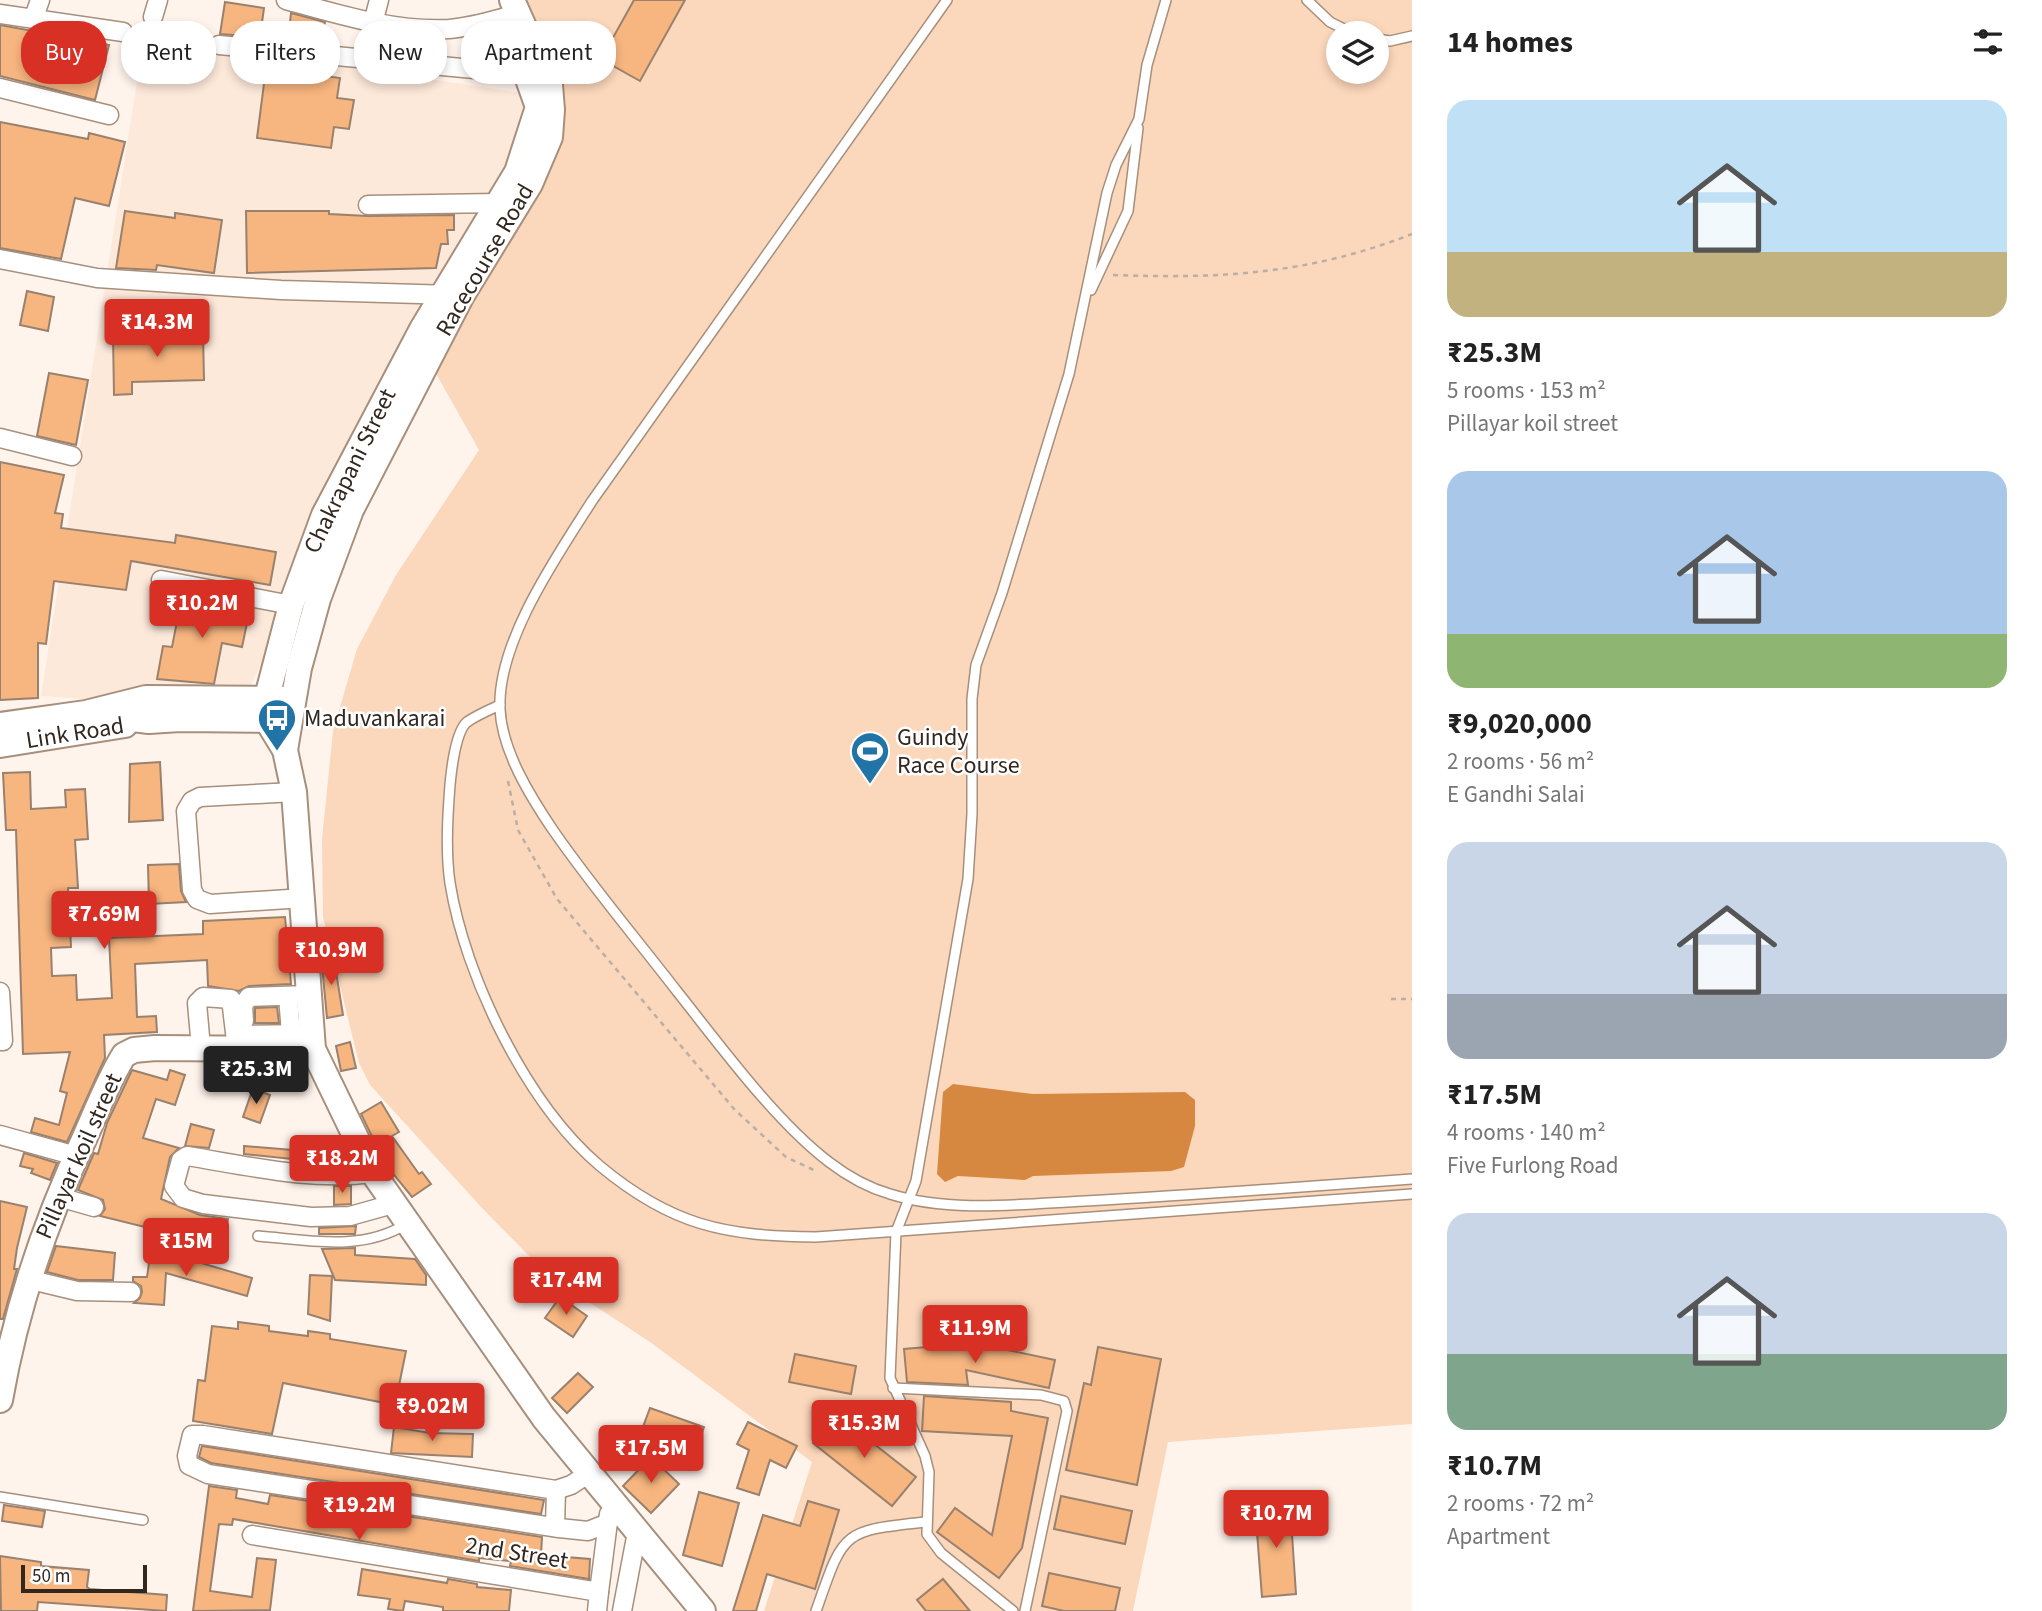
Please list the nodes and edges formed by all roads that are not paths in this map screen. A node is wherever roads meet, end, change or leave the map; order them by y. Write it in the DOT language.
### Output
graph roads {
  1 [pos="286,0"];
  2 [pos="379,0"];
  3 [pos="947,0"];
  4 [pos="1167,0"];
  5 [pos="1307,0"];
  6 [pos="507,8"];
  7 [pos="37,9"];
  8 [pos="0,14"];
  9 [pos="365,21"];
  10 [pos="374,21"];
  11 [pos="1328,21"];
  12 [pos="447,29"];
  13 [pos="121,31"];
  14 [pos="1412,36"];
  15 [pos="1389,41"];
  16 [pos="219,44"];
  17 [pos="461,68"];
  18 [pos="530,84"];
  19 [pos="0,88"];
  20 [pos="109,115"];
  21 [pos="1139,119"];
  22 [pos="498,203"];
  23 [pos="368,205"];
  24 [pos="0,259"];
  25 [pos="452,295"];
  26 [pos="1086,301"];
  27 [pos="0,438"];
  28 [pos="72,456"];
  29 [pos="161,580"];
  30 [pos="291,605"];
  31 [pos="500,705"];
  32 [pos="267,708"];
  33 [pos="148,710"];
  34 [pos="293,711"];
  35 [pos="0,717"];
  36 [pos="0,725"];
  37 [pos="0,745"];
  38 [pos="285,750"];
  39 [pos="294,792"];
  40 [pos="304,898"];
  41 [pos="0,992"];
  42 [pos="299,996"];
  43 [pos="305,1039"];
  44 [pos="0,1041"];
  45 [pos="242,1044"];
  46 [pos="201,1048"];
  47 [pos="0,1135"];
  48 [pos="76,1156"];
  49 [pos="373,1173"];
  50 [pos="1412,1179"];
  51 [pos="1412,1194"];
  52 [pos="59,1197"];
  53 [pos="910,1199"];
  54 [pos="94,1208"];
  55 [pos="399,1214"];
  56 [pos="897,1231"];
  57 [pos="258,1236"];
  58 [pos="27,1279"];
  59 [pos="131,1292"];
  60 [pos="6,1334"];
  61 [pos="893,1388"];
  62 [pos="0,1400"];
  63 [pos="588,1474"];
  64 [pos="556,1490"];
  65 [pos="0,1497"];
  66 [pos="609,1511"];
  67 [pos="143,1520"];
  68 [pos="925,1522"];
  69 [pos="555,1527"];
  70 [pos="637,1532"];
  71 [pos="252,1535"];
  72 [pos="599,1592"];
  73 [pos="597,1611"];
  74 [pos="622,1611"];
  75 [pos="703,1611"];
  76 [pos="816,1611"];
  77 [pos="1013,1611"];
  78 [pos="1025,1611"];
  1 -- 9 [label="street"];
  2 -- 10 [label="street"];
  3 -- 31 [label="lane"];
  4 -- 21 [label="lane"];
  5 -- 11 [label="lane"];
  6 -- 12 [label="street"];
  6 -- 25 [label="main road, Racecourse Road"];
  7 -- 8 [label="street"];
  7 -- 13 [label="street"];
  14 -- 15 [label="lane"];
  16 -- 17 [label="street"];
  18 -- 22 [label="main road, Racecourse Road"];
  19 -- 20 [label="street"];
  21 -- 26 [label="lane"];
  21 -- 26 [label="lane"];
  22 -- 23 [label="street"];
  22 -- 25 [label="main road, Racecourse Road"];
  24 -- 25 [label="street"];
  25 -- 30 [label="main road, Chakrapani Street"];
  25 -- 34 [label="main road, Racecourse Road"];
  26 -- 53 [label="lane"];
  27 -- 28 [label="street"];
  29 -- 30 [label="street"];
  30 -- 32 [label="main road, Chakrapani Street"];
  31 -- 53 [label="lane"];
  31 -- 56 [label="lane"];
  32 -- 33 [label="main road"];
  32 -- 34 [label="main road"];
  32 -- 38 [label="main road"];
  33 -- 35 [label="main road, Link Road"];
  33 -- 36 [label="main road"];
  33 -- 37 [label="main road, Link Road"];
  34 -- 38 [label="main road, Racecourse Road"];
  38 -- 39 [label="main road"];
  39 -- 40 [label="main road"];
  39 -- 40 [label="street"];
  40 -- 42 [label="main road"];
  41 -- 44 [label="street"];
  42 -- 43 [label="main road"];
  42 -- 45 [label="street"];
  43 -- 45 [label="main road, Pillayar koil street"];
  43 -- 49 [label="main road"];
  45 -- 46 [label="main road, Pillayar koil street"];
  45 -- 46 [label="street"];
  46 -- 48 [label="main road, Pillayar koil street"];
  47 -- 48 [label="street"];
  48 -- 52 [label="main road, Pillayar koil street"];
  49 -- 55 [label="main road"];
  49 -- 55 [label="street"];
  50 -- 53 [label="lane"];
  51 -- 56 [label="lane"];
  52 -- 54 [label="street"];
  52 -- 58 [label="main road, Pillayar koil street"];
  53 -- 56 [label="lane"];
  55 -- 57 [label="lane"];
  55 -- 63 [label="main road"];
  56 -- 61 [label="lane"];
  58 -- 59 [label="street"];
  58 -- 60 [label="main road, Pillayar koil street"];
  60 -- 62 [label="main road, Pillayar koil street"];
  61 -- 68 [label="lane"];
  61 -- 78 [label="lane"];
  63 -- 64 [label="street"];
  63 -- 66 [label="main road"];
  64 -- 69 [label="street"];
  64 -- 69 [label="street"];
  65 -- 67 [label="lane"];
  66 -- 69 [label="street"];
  66 -- 70 [label="main road"];
  66 -- 72 [label="street, 2nd Street"];
  68 -- 76 [label="lane"];
  68 -- 77 [label="lane"];
  70 -- 74 [label="street"];
  70 -- 75 [label="main road"];
  71 -- 72 [label="street, 2nd Street"];
  72 -- 73 [label="street"];
}
